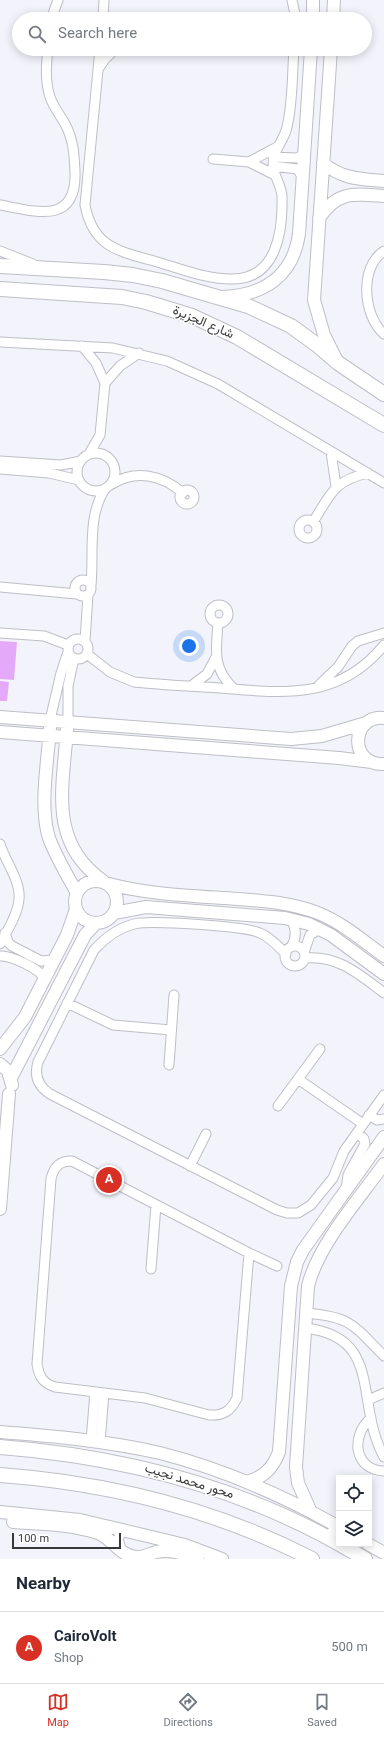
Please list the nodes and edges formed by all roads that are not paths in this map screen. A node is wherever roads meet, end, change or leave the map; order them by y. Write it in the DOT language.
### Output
graph roads {
  1 [pos="58,0"];
  2 [pos="104,0"];
  3 [pos="292,0"];
  4 [pos="313,0"];
  5 [pos="334,0"];
  6 [pos="54,12"];
  7 [pos="104,12"];
  8 [pos="295,12"];
  9 [pos="313,12"];
  10 [pos="333,12"];
  11 [pos="47,56"];
  12 [pos="99,56"];
  13 [pos="108,56"];
  14 [pos="293,56"];
  15 [pos="311,56"];
  16 [pos="331,56"];
  17 [pos="98,70"];
  18 [pos="278,146"];
  19 [pos="304,154"];
  20 [pos="213,159"];
  21 [pos="249,162"];
  22 [pos="323,163"];
  23 [pos="274,166"];
  24 [pos="303,177"];
  25 [pos="365,180"];
  26 [pos="384,181"];
  27 [pos="364,195"];
  28 [pos="384,196"];
  29 [pos="0,204"];
  30 [pos="319,218"];
  31 [pos="299,234"];
  32 [pos="318,236"];
  33 [pos="0,251"];
  34 [pos="384,251"];
  35 [pos="0,266"];
  36 [pos="46,269"];
  37 [pos="70,270"];
  38 [pos="88,271"];
  39 [pos="0,289"];
  40 [pos="69,293"];
  41 [pos="88,294"];
  42 [pos="218,297"];
  43 [pos="384,334"];
  44 [pos="0,342"];
  45 [pos="82,346"];
  46 [pos="139,353"];
  47 [pos="338,363"];
  48 [pos="105,383"];
  49 [pos="384,394"];
  50 [pos="384,425"];
  51 [pos="100,435"];
  52 [pos="331,452"];
  53 [pos="89,454"];
  54 [pos="105,455"];
  55 [pos="81,460"];
  56 [pos="0,461"];
  57 [pos="114,464"];
  58 [pos="0,469"];
  59 [pos="368,473"];
  60 [pos="137,475"];
  61 [pos="79,480"];
  62 [pos="384,483"];
  63 [pos="336,486"];
  64 [pos="108,487"];
  65 [pos="87,489"];
  66 [pos="183,492"];
  67 [pos="95,512"];
  68 [pos="313,522"];
  69 [pos="92,562"];
  70 [pos="78,581"];
  71 [pos="91,585"];
  72 [pos="0,586"];
  73 [pos="54,592"];
  74 [pos="77,594"];
  75 [pos="88,595"];
  76 [pos="218,623"];
  77 [pos="0,633"];
  78 [pos="384,633"];
  79 [pos="371,638"];
  80 [pos="85,641"];
  81 [pos="384,645"];
  82 [pos="70,652"];
  83 [pos="378,653"];
  84 [pos="87,654"];
  85 [pos="216,657"];
  86 [pos="342,661"];
  87 [pos="354,672"];
  88 [pos="207,674"];
  89 [pos="222,675"];
  90 [pos="191,686"];
  91 [pos="316,688"];
  92 [pos="234,690"];
  93 [pos="0,717"];
  94 [pos="377,717"];
  95 [pos="50,720"];
  96 [pos="68,721"];
  97 [pos="0,732"];
  98 [pos="49,736"];
  99 [pos="67,737"];
  100 [pos="380,764"];
  101 [pos="0,844"];
  102 [pos="106,883"];
  103 [pos="77,893"];
  104 [pos="76,909"];
  105 [pos="114,913"];
  106 [pos="290,919"];
  107 [pos="96,923"];
  108 [pos="320,930"];
  109 [pos="5,934"];
  110 [pos="0,944"];
  111 [pos="288,951"];
  112 [pos="304,955"];
  113 [pos="0,956"];
  114 [pos="384,956"];
  115 [pos="54,960"];
  116 [pos="384,974"];
  117 [pos="44,979"];
  118 [pos="384,993"];
  119 [pos="174,995"];
  120 [pos="67,1003"];
  121 [pos="49,1005"];
  122 [pos="63,1012"];
  123 [pos="171,1030"];
  124 [pos="0,1049"];
  125 [pos="320,1049"];
  126 [pos="0,1064"];
  127 [pos="169,1065"];
  128 [pos="11,1078"];
  129 [pos="298,1079"];
  130 [pos="9,1094"];
  131 [pos="384,1095"];
  132 [pos="0,1104"];
  133 [pos="278,1106"];
  134 [pos="369,1115"];
  135 [pos="384,1119"];
  136 [pos="363,1124"];
  137 [pos="357,1133"];
  138 [pos="206,1134"];
  139 [pos="384,1137"];
  140 [pos="384,1164"];
  141 [pos="190,1166"];
  142 [pos="346,1190"];
  143 [pos="156,1205"];
  144 [pos="0,1209"];
  145 [pos="249,1253"];
  146 [pos="277,1266"];
  147 [pos="151,1269"];
  148 [pos="306,1313"];
  149 [pos="330,1316"];
  150 [pos="305,1328"];
  151 [pos="328,1332"];
  152 [pos="374,1345"];
  153 [pos="360,1356"];
  154 [pos="384,1356"];
  155 [pos="100,1392"];
  156 [pos="384,1393"];
  157 [pos="368,1400"];
  158 [pos="371,1418"];
  159 [pos="2,1430"];
  160 [pos="96,1441"];
  161 [pos="0,1448"];
  162 [pos="384,1457"];
  163 [pos="384,1471"];
  164 [pos="0,1475"];
  165 [pos="247,1482"];
  166 [pos="0,1512"];
  167 [pos="311,1512"];
  168 [pos="0,1521"];
  169 [pos="336,1525"];
  170 [pos="123,1529"];
  171 [pos="336,1531"];
  172 [pos="154,1537"];
  173 [pos="330,1539"];
  174 [pos="372,1546"];
  175 [pos="384,1553"];
  176 [pos="124,1554"];
  177 [pos="151,1557"];
  178 [pos="198,1559"];
  179 [pos="222,1559"];
  180 [pos="312,1559"];
  181 [pos="365,1559"];
  1 -- 6 [label="street"];
  2 -- 7 [label="street"];
  3 -- 8 [label="street"];
  4 -- 9 [label="street"];
  5 -- 10 [label="street"];
  11 -- 29 [label="street"];
  12 -- 17 [label="street"];
  13 -- 17 [label="street"];
  14 -- 18 [label="street"];
  15 -- 19 [label="street"];
  16 -- 22 [label="street"];
  17 -- 23 [label="street"];
  18 -- 21 [label="street"];
  18 -- 23 [label="street"];
  19 -- 23 [label="street"];
  19 -- 24 [label="street"];
  20 -- 21 [label="street"];
  21 -- 23 [label="street"];
  22 -- 25 [label="street"];
  22 -- 30 [label="street"];
  23 -- 24 [label="street"];
  24 -- 31 [label="street"];
  25 -- 26 [label="street"];
  25 -- 27 [label="street"];
  27 -- 28 [label="street"];
  27 -- 30 [label="street"];
  30 -- 32 [label="street"];
  31 -- 32 [label="street"];
  31 -- 42 [label="street"];
  32 -- 47 [label="street"];
  33 -- 36 [label="street"];
  34 -- 43 [label="street"];
  35 -- 36 [label="main road, شارع الجزيرة"];
  36 -- 37 [label="main road, شارع الجزيرة"];
  37 -- 38 [label="main road, شارع الجزيرة"];
  37 -- 40 [label="main road"];
  38 -- 41 [label="main road"];
  38 -- 42 [label="main road, شارع الجزيرة"];
  39 -- 40 [label="main road, شارع الجزيرة"];
  40 -- 41 [label="main road, شارع الجزيرة"];
  41 -- 50 [label="main road, شارع الجزيرة"];
  42 -- 47 [label="main road, شارع الجزيرة"];
  44 -- 45 [label="street"];
  45 -- 46 [label="street"];
  45 -- 48 [label="street"];
  46 -- 48 [label="street"];
  46 -- 52 [label="street"];
  47 -- 49 [label="main road, شارع الجزيرة"];
  48 -- 51 [label="street"];
  51 -- 53 [label="street"];
  51 -- 54 [label="street"];
  52 -- 59 [label="street"];
  52 -- 63 [label="street"];
  53 -- 54 [label="street"];
  53 -- 55 [label="street"];
  54 -- 57 [label="street"];
  55 -- 56 [label="street"];
  55 -- 61 [label="street"];
  57 -- 60 [label="street"];
  57 -- 64 [label="street"];
  58 -- 61 [label="street"];
  59 -- 62 [label="street"];
  59 -- 63 [label="street"];
  60 -- 64 [label="street"];
  60 -- 66 [label="street"];
  61 -- 65 [label="street"];
  63 -- 68 [label="street"];
  64 -- 65 [label="street"];
  64 -- 67 [label="street"];
  65 -- 67 [label="street"];
  67 -- 69 [label="street"];
  69 -- 70 [label="street"];
  69 -- 71 [label="street"];
  70 -- 71 [label="street"];
  70 -- 73 [label="street"];
  70 -- 74 [label="street"];
  71 -- 75 [label="street"];
  72 -- 73 [label="street"];
  73 -- 74 [label="street"];
  74 -- 75 [label="street"];
  75 -- 80 [label="street"];
  76 -- 85 [label="street"];
  77 -- 82 [label="street"];
  78 -- 79 [label="street"];
  79 -- 83 [label="street"];
  79 -- 86 [label="street"];
  80 -- 82 [label="street"];
  80 -- 84 [label="street"];
  81 -- 83 [label="street"];
  82 -- 84 [label="street"];
  82 -- 95 [label="street"];
  82 -- 96 [label="street"];
  83 -- 87 [label="street"];
  84 -- 90 [label="street"];
  85 -- 88 [label="street"];
  85 -- 89 [label="street"];
  86 -- 87 [label="street"];
  86 -- 91 [label="street"];
  87 -- 91 [label="street"];
  88 -- 89 [label="street"];
  88 -- 90 [label="street"];
  89 -- 92 [label="street"];
  90 -- 92 [label="street"];
  91 -- 92 [label="street"];
  93 -- 95 [label="street"];
  94 -- 96 [label="street"];
  94 -- 100 [label="street"];
  95 -- 96 [label="street"];
  95 -- 98 [label="street"];
  96 -- 99 [label="street"];
  97 -- 98 [label="street"];
  98 -- 99 [label="street"];
  98 -- 103 [label="street"];
  99 -- 100 [label="street"];
  99 -- 102 [label="street"];
  101 -- 109 [label="street"];
  102 -- 103 [label="street"];
  102 -- 105 [label="street"];
  102 -- 114 [label="street"];
  103 -- 104 [label="street"];
  104 -- 107 [label="street"];
  104 -- 115 [label="street"];
  105 -- 106 [label="street"];
  105 -- 107 [label="street"];
  106 -- 108 [label="street"];
  106 -- 111 [label="street"];
  107 -- 121 [label="street"];
  108 -- 112 [label="street"];
  108 -- 116 [label="street"];
  109 -- 110 [label="street"];
  109 -- 115 [label="street"];
  111 -- 112 [label="street"];
  111 -- 112 [label="street"];
  111 -- 120 [label="street"];
  112 -- 118 [label="street"];
  113 -- 117 [label="street"];
  115 -- 117 [label="street"];
  117 -- 124 [label="street"];
  119 -- 123 [label="street"];
  120 -- 122 [label="street"];
  120 -- 123 [label="street"];
  121 -- 122 [label="street"];
  121 -- 128 [label="street"];
  122 -- 141 [label="street"];
  123 -- 127 [label="street"];
  125 -- 129 [label="street"];
  126 -- 128 [label="street"];
  128 -- 130 [label="street"];
  129 -- 133 [label="street"];
  129 -- 136 [label="street"];
  130 -- 132 [label="street"];
  130 -- 144 [label="street"];
  131 -- 134 [label="street"];
  134 -- 135 [label="street"];
  134 -- 136 [label="street"];
  136 -- 137 [label="street"];
  137 -- 141 [label="street"];
  137 -- 142 [label="street"];
  138 -- 141 [label="street"];
  139 -- 142 [label="street"];
  140 -- 148 [label="street"];
  142 -- 165 [label="street"];
  143 -- 145 [label="street"];
  143 -- 147 [label="street"];
  143 -- 155 [label="street"];
  145 -- 146 [label="street"];
  145 -- 155 [label="street"];
  148 -- 149 [label="street"];
  148 -- 150 [label="street"];
  149 -- 151 [label="street"];
  149 -- 152 [label="street"];
  150 -- 151 [label="street"];
  150 -- 167 [label="street"];
  151 -- 153 [label="street"];
  152 -- 153 [label="street"];
  152 -- 154 [label="street"];
  153 -- 157 [label="street"];
  155 -- 160 [label="street"];
  156 -- 157 [label="street"];
  157 -- 158 [label="street"];
  158 -- 162 [label="street"];
  158 -- 163 [label="street"];
  159 -- 160 [label="street"];
  160 -- 165 [label="street"];
  161 -- 173 [label="main road, محور محمد نجيب"];
  164 -- 180 [label="main road, محور محمد نجيب"];
  165 -- 167 [label="street"];
  166 -- 170 [label="street"];
  167 -- 169 [label="street"];
  168 -- 176 [label="street"];
  170 -- 172 [label="street"];
  170 -- 176 [label="street"];
  171 -- 173 [label="main road"];
  172 -- 177 [label="street"];
  172 -- 179 [label="street"];
  173 -- 181 [label="main road, محور محمد نجيب"];
  174 -- 175 [label="street"];
  176 -- 177 [label="street"];
  177 -- 178 [label="street"];
}
